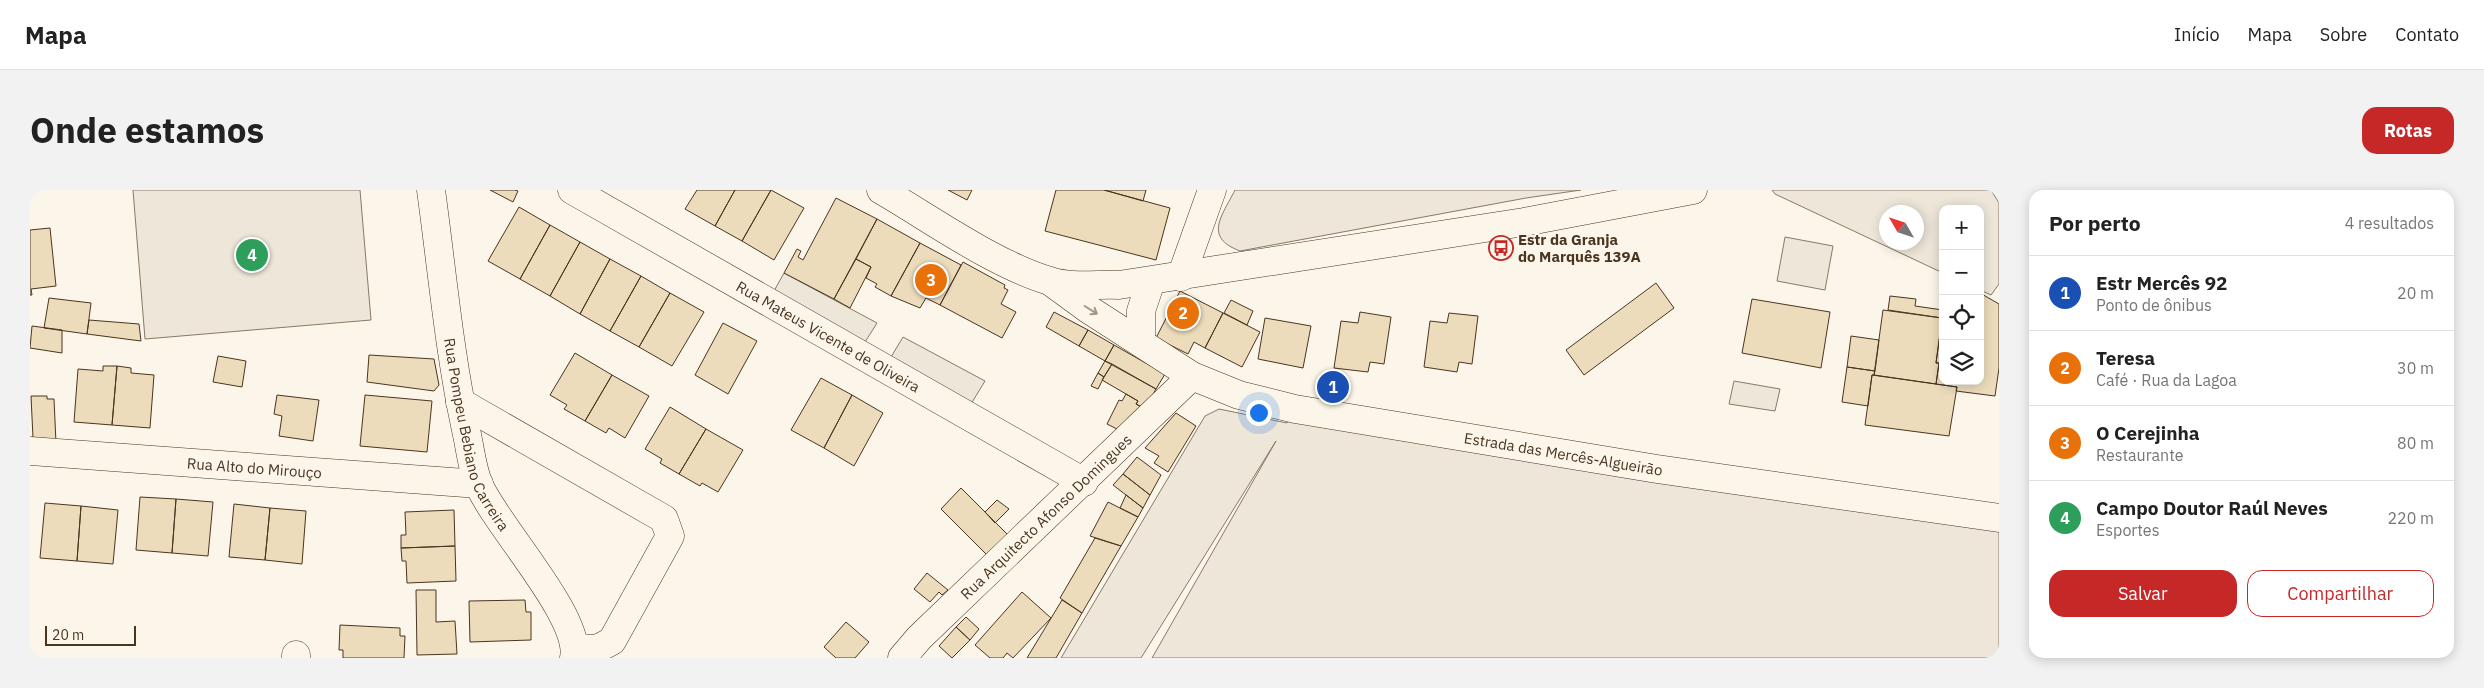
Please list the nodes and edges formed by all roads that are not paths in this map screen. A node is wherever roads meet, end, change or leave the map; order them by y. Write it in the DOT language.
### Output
graph roads {
  1 [pos="431,190"];
  2 [pos="572,190"];
  3 [pos="881,190"];
  4 [pos="1212,190"];
  5 [pos="1693,190"];
  6 [pos="1181,277"];
  7 [pos="1152,281"];
  8 [pos="1051,282"];
  9 [pos="1142,342"];
  10 [pos="1192,376"];
  11 [pos="460,402"];
  12 [pos="30,451"];
  13 [pos="1084,482"];
  14 [pos="479,484"];
  15 [pos="1999,518"];
  16 [pos="575,653"];
  17 [pos="902,658"];
  1 -- 11 [label="street, Rua Pompeu Bebiano Carreira"];
  2 -- 13 [label="street, Rua Mateus Vicente de Oliveira"];
  3 -- 8 [label="street"];
  4 -- 6 [label="street"];
  5 -- 6 [label="street"];
  6 -- 7 [label="street"];
  7 -- 8 [label="street"];
  7 -- 9 [label="street"];
  8 -- 9 [label="street, Estrada das Mercês-Algueirão, one-way"];
  9 -- 10 [label="street, Estrada das Mercês-Algueirão"];
  10 -- 13 [label="street, Rua Arquitecto Afonso Domingues"];
  10 -- 15 [label="street, Estrada das Mercês-Algueirão"];
  11 -- 14 [label="street, Rua Pompeu Bebiano Carreira"];
  11 -- 16 [label="street"];
  12 -- 14 [label="street, Rua Alto do Mirouço"];
  13 -- 17 [label="street, Rua Arquitecto Afonso Domingues"];
  14 -- 16 [label="street, Rua Pompeu Bebiano Carreira"];
}
